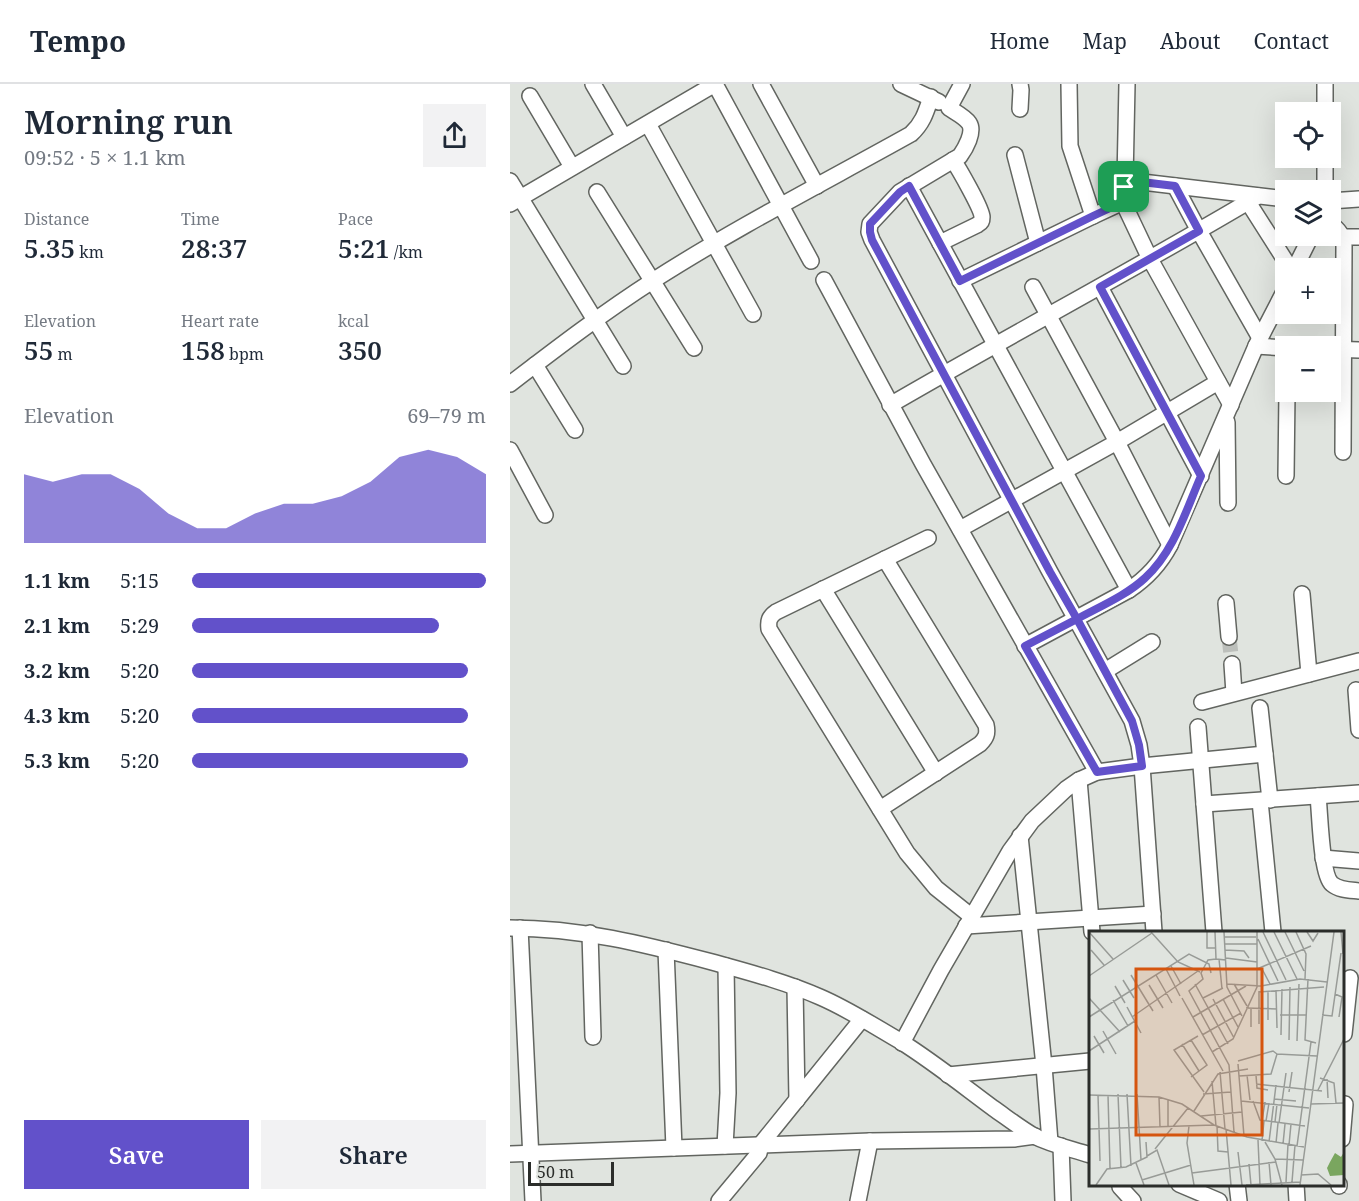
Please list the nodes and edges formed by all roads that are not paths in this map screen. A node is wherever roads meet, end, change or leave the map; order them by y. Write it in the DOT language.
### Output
graph roads {
  1 [pos="593,84"];
  2 [pos="715,84"];
  3 [pos="761,84"];
  4 [pos="901,84"];
  5 [pos="962,84"];
  6 [pos="1020,84"];
  7 [pos="1069,84"];
  8 [pos="1127,84"];
  9 [pos="1325,84"];
  10 [pos="530,96"];
  11 [pos="931,98"];
  12 [pos="1325,102"];
  13 [pos="949,108"];
  14 [pos="1020,109"];
  15 [pos="648,124"];
  16 [pos="624,137"];
  17 [pos="1015,155"];
  18 [pos="953,160"];
  19 [pos="572,167"];
  20 [pos="1125,180"];
  21 [pos="510,181"];
  22 [pos="818,186"];
  23 [pos="909,186"];
  24 [pos="1175,186"];
  25 [pos="597,192"];
  26 [pos="1253,199"];
  27 [pos="1275,199"];
  28 [pos="1359,199"];
  29 [pos="1341,200"];
  30 [pos="515,201"];
  31 [pos="1123,202"];
  32 [pos="780,206"];
  33 [pos="1093,216"];
  34 [pos="1199,231"];
  35 [pos="1341,234"];
  36 [pos="1343,237"];
  37 [pos="1359,237"];
  38 [pos="940,243"];
  39 [pos="1038,243"];
  40 [pos="715,244"];
  41 [pos="1285,258"];
  42 [pos="1150,259"];
  43 [pos="811,261"];
  44 [pos="824,280"];
  45 [pos="653,281"];
  46 [pos="960,281"];
  47 [pos="1033,287"];
  48 [pos="1100,287"];
  49 [pos="1275,309"];
  50 [pos="753,314"];
  51 [pos="1048,315"];
  52 [pos="595,321"];
  53 [pos="1258,342"];
  54 [pos="995,344"];
  55 [pos="1275,346"];
  56 [pos="694,348"];
  57 [pos="1344,350"];
  58 [pos="535,364"];
  59 [pos="623,366"];
  60 [pos="943,374"];
  61 [pos="1218,382"];
  62 [pos="510,384"];
  63 [pos="1287,402"];
  64 [pos="890,405"];
  65 [pos="1229,410"];
  66 [pos="1166,413"];
  67 [pos="575,430"];
  68 [pos="1117,442"];
  69 [pos="510,450"];
  70 [pos="1343,452"];
  71 [pos="1064,471"];
  72 [pos="1201,476"];
  73 [pos="1286,477"];
  74 [pos="1012,500"];
  75 [pos="1228,503"];
  76 [pos="545,515"];
  77 [pos="960,529"];
  78 [pos="928,538"];
  79 [pos="1170,545"];
  80 [pos="885,559"];
  81 [pos="823,589"];
  82 [pos="1130,590"];
  83 [pos="1302,594"];
  84 [pos="1226,603"];
  85 [pos="1077,619"];
  86 [pos="1229,637"];
  87 [pos="1152,642"];
  88 [pos="1025,646"];
  89 [pos="1359,661"];
  90 [pos="1232,664"];
  91 [pos="1105,671"];
  92 [pos="1310,674"];
  93 [pos="1356,690"];
  94 [pos="1234,693"];
  95 [pos="1202,702"];
  96 [pos="1260,708"];
  97 [pos="1198,727"];
  98 [pos="1359,730"];
  99 [pos="1265,754"];
  100 [pos="1201,761"];
  101 [pos="1142,766"];
  102 [pos="1097,772"];
  103 [pos="936,773"];
  104 [pos="1079,780"];
  105 [pos="1359,793"];
  106 [pos="1318,796"];
  107 [pos="1265,800"];
  108 [pos="1204,804"];
  109 [pos="880,809"];
  110 [pos="1020,836"];
  111 [pos="1323,858"];
  112 [pos="1359,861"];
  113 [pos="1359,891"];
  114 [pos="1152,914"];
  115 [pos="969,921"];
  116 [pos="1030,923"];
  117 [pos="1091,926"];
  118 [pos="515,928"];
  119 [pos="1154,931"];
  120 [pos="1214,931"];
  121 [pos="1273,931"];
  122 [pos="590,933"];
  123 [pos="666,950"];
  124 [pos="726,966"];
  125 [pos="1351,978"];
  126 [pos="795,987"];
  127 [pos="862,1019"];
  128 [pos="1344,1034"];
  129 [pos="593,1037"];
  130 [pos="902,1043"];
  131 [pos="1089,1061"];
  132 [pos="1044,1066"];
  133 [pos="948,1075"];
  134 [pos="797,1100"];
  135 [pos="1349,1104"];
  136 [pos="1344,1129"];
  137 [pos="870,1141"];
  138 [pos="1048,1141"];
  139 [pos="761,1144"];
  140 [pos="726,1146"];
  141 [pos="674,1148"];
  142 [pos="530,1153"];
  143 [pos="510,1154"];
  144 [pos="1089,1155"];
  145 [pos="1182,1186"];
  146 [pos="1238,1186"];
  147 [pos="1296,1186"];
  148 [pos="1121,1191"];
  149 [pos="532,1201"];
  150 [pos="719,1201"];
  151 [pos="858,1201"];
  152 [pos="1063,1201"];
  153 [pos="1132,1201"];
  154 [pos="1219,1201"];
  155 [pos="1239,1201"];
  156 [pos="1297,1201"];
  1 -- 16 [label="street"];
  2 -- 15 [label="street"];
  2 -- 32 [label="street"];
  3 -- 22 [label="street"];
  4 -- 11 [label="street"];
  5 -- 13 [label="street"];
  6 -- 14 [label="street"];
  7 -- 33 [label="street"];
  8 -- 20 [label="street"];
  9 -- 12 [label="street"];
  10 -- 19 [label="street"];
  11 -- 13 [label="street"];
  11 -- 22 [label="street"];
  13 -- 18 [label="street"];
  15 -- 16 [label="street"];
  15 -- 40 [label="street"];
  16 -- 19 [label="street"];
  17 -- 39 [label="street"];
  18 -- 23 [label="street"];
  18 -- 38 [label="street"];
  19 -- 30 [label="street"];
  20 -- 24 [label="street"];
  20 -- 31 [label="street"];
  21 -- 30 [label="street"];
  22 -- 32 [label="street"];
  23 -- 38 [label="street"];
  23 -- 60 [label="street"];
  24 -- 26 [label="street"];
  24 -- 34 [label="street"];
  25 -- 45 [label="street"];
  26 -- 27 [label="street"];
  26 -- 34 [label="street"];
  26 -- 41 [label="street"];
  28 -- 29 [label="street"];
  30 -- 52 [label="street"];
  31 -- 33 [label="street"];
  31 -- 42 [label="street"];
  32 -- 40 [label="street"];
  32 -- 43 [label="street"];
  33 -- 39 [label="street"];
  34 -- 42 [label="street"];
  34 -- 53 [label="street"];
  35 -- 36 [label="street"];
  36 -- 37 [label="street"];
  36 -- 57 [label="street"];
  38 -- 46 [label="street"];
  39 -- 46 [label="street"];
  40 -- 45 [label="street"];
  40 -- 50 [label="street"];
  42 -- 48 [label="street"];
  42 -- 61 [label="street"];
  44 -- 64 [label="street"];
  45 -- 52 [label="street"];
  45 -- 56 [label="street"];
  46 -- 54 [label="street"];
  47 -- 51 [label="street"];
  48 -- 51 [label="street"];
  48 -- 66 [label="street"];
  49 -- 53 [label="street"];
  51 -- 54 [label="street"];
  51 -- 68 [label="street"];
  52 -- 58 [label="street"];
  52 -- 59 [label="street"];
  53 -- 55 [label="street"];
  53 -- 65 [label="street"];
  54 -- 60 [label="street"];
  54 -- 71 [label="street"];
  57 -- 70 [label="street"];
  58 -- 62 [label="street"];
  58 -- 67 [label="street"];
  60 -- 64 [label="street"];
  60 -- 74 [label="street"];
  61 -- 65 [label="street"];
  61 -- 66 [label="street"];
  63 -- 73 [label="street"];
  64 -- 77 [label="street"];
  65 -- 72 [label="street"];
  65 -- 75 [label="street"];
  66 -- 68 [label="street"];
  66 -- 72 [label="street"];
  68 -- 71 [label="street"];
  68 -- 79 [label="street"];
  69 -- 76 [label="street"];
  71 -- 74 [label="street"];
  71 -- 82 [label="street"];
  72 -- 79 [label="street"];
  74 -- 77 [label="street"];
  74 -- 85 [label="street"];
  77 -- 88 [label="street"];
  78 -- 80 [label="street"];
  79 -- 82 [label="street"];
  80 -- 81 [label="street"];
  80 -- 103 [label="street"];
  81 -- 103 [label="street"];
  81 -- 109 [label="street"];
  82 -- 85 [label="street"];
  83 -- 92 [label="street"];
  84 -- 86 [label="street"];
  85 -- 88 [label="street"];
  85 -- 91 [label="street"];
  87 -- 91 [label="street"];
  88 -- 102 [label="street"];
  89 -- 92 [label="street"];
  90 -- 94 [label="street"];
  91 -- 101 [label="street"];
  92 -- 94 [label="street"];
  93 -- 98 [label="street"];
  94 -- 95 [label="street"];
  96 -- 99 [label="street"];
  97 -- 100 [label="street"];
  99 -- 100 [label="street"];
  99 -- 107 [label="street"];
  100 -- 101 [label="street"];
  100 -- 108 [label="street"];
  101 -- 102 [label="street"];
  101 -- 114 [label="street"];
  102 -- 104 [label="street"];
  103 -- 109 [label="street"];
  104 -- 110 [label="street"];
  104 -- 117 [label="street"];
  105 -- 106 [label="street"];
  106 -- 107 [label="street"];
  106 -- 111 [label="street"];
  107 -- 108 [label="street"];
  107 -- 121 [label="street"];
  108 -- 120 [label="street"];
  109 -- 115 [label="street"];
  110 -- 115 [label="street"];
  110 -- 116 [label="street"];
  111 -- 112 [label="street"];
  111 -- 113 [label="street"];
  114 -- 117 [label="street"];
  114 -- 119 [label="street"];
  115 -- 116 [label="street"];
  115 -- 130 [label="street"];
  116 -- 117 [label="street"];
  116 -- 132 [label="street"];
  118 -- 122 [label="street"];
  118 -- 142 [label="street"];
  122 -- 123 [label="street"];
  122 -- 129 [label="street"];
  123 -- 124 [label="street"];
  123 -- 141 [label="street"];
  124 -- 126 [label="street"];
  124 -- 140 [label="street"];
  125 -- 128 [label="street"];
  126 -- 127 [label="street"];
  126 -- 134 [label="street"];
  127 -- 130 [label="street"];
  127 -- 134 [label="street"];
  130 -- 133 [label="street"];
  131 -- 132 [label="street"];
  132 -- 133 [label="street"];
  132 -- 138 [label="street"];
  133 -- 138 [label="street"];
  134 -- 139 [label="street"];
  135 -- 136 [label="street"];
  137 -- 138 [label="street"];
  137 -- 139 [label="street"];
  137 -- 151 [label="street"];
  138 -- 144 [label="street"];
  138 -- 152 [label="street"];
  139 -- 140 [label="street"];
  139 -- 150 [label="street"];
  140 -- 141 [label="street"];
  141 -- 142 [label="street"];
  142 -- 143 [label="street"];
  142 -- 149 [label="street"];
  145 -- 154 [label="street"];
  146 -- 155 [label="street"];
  147 -- 156 [label="street"];
  148 -- 153 [label="street"];
}
